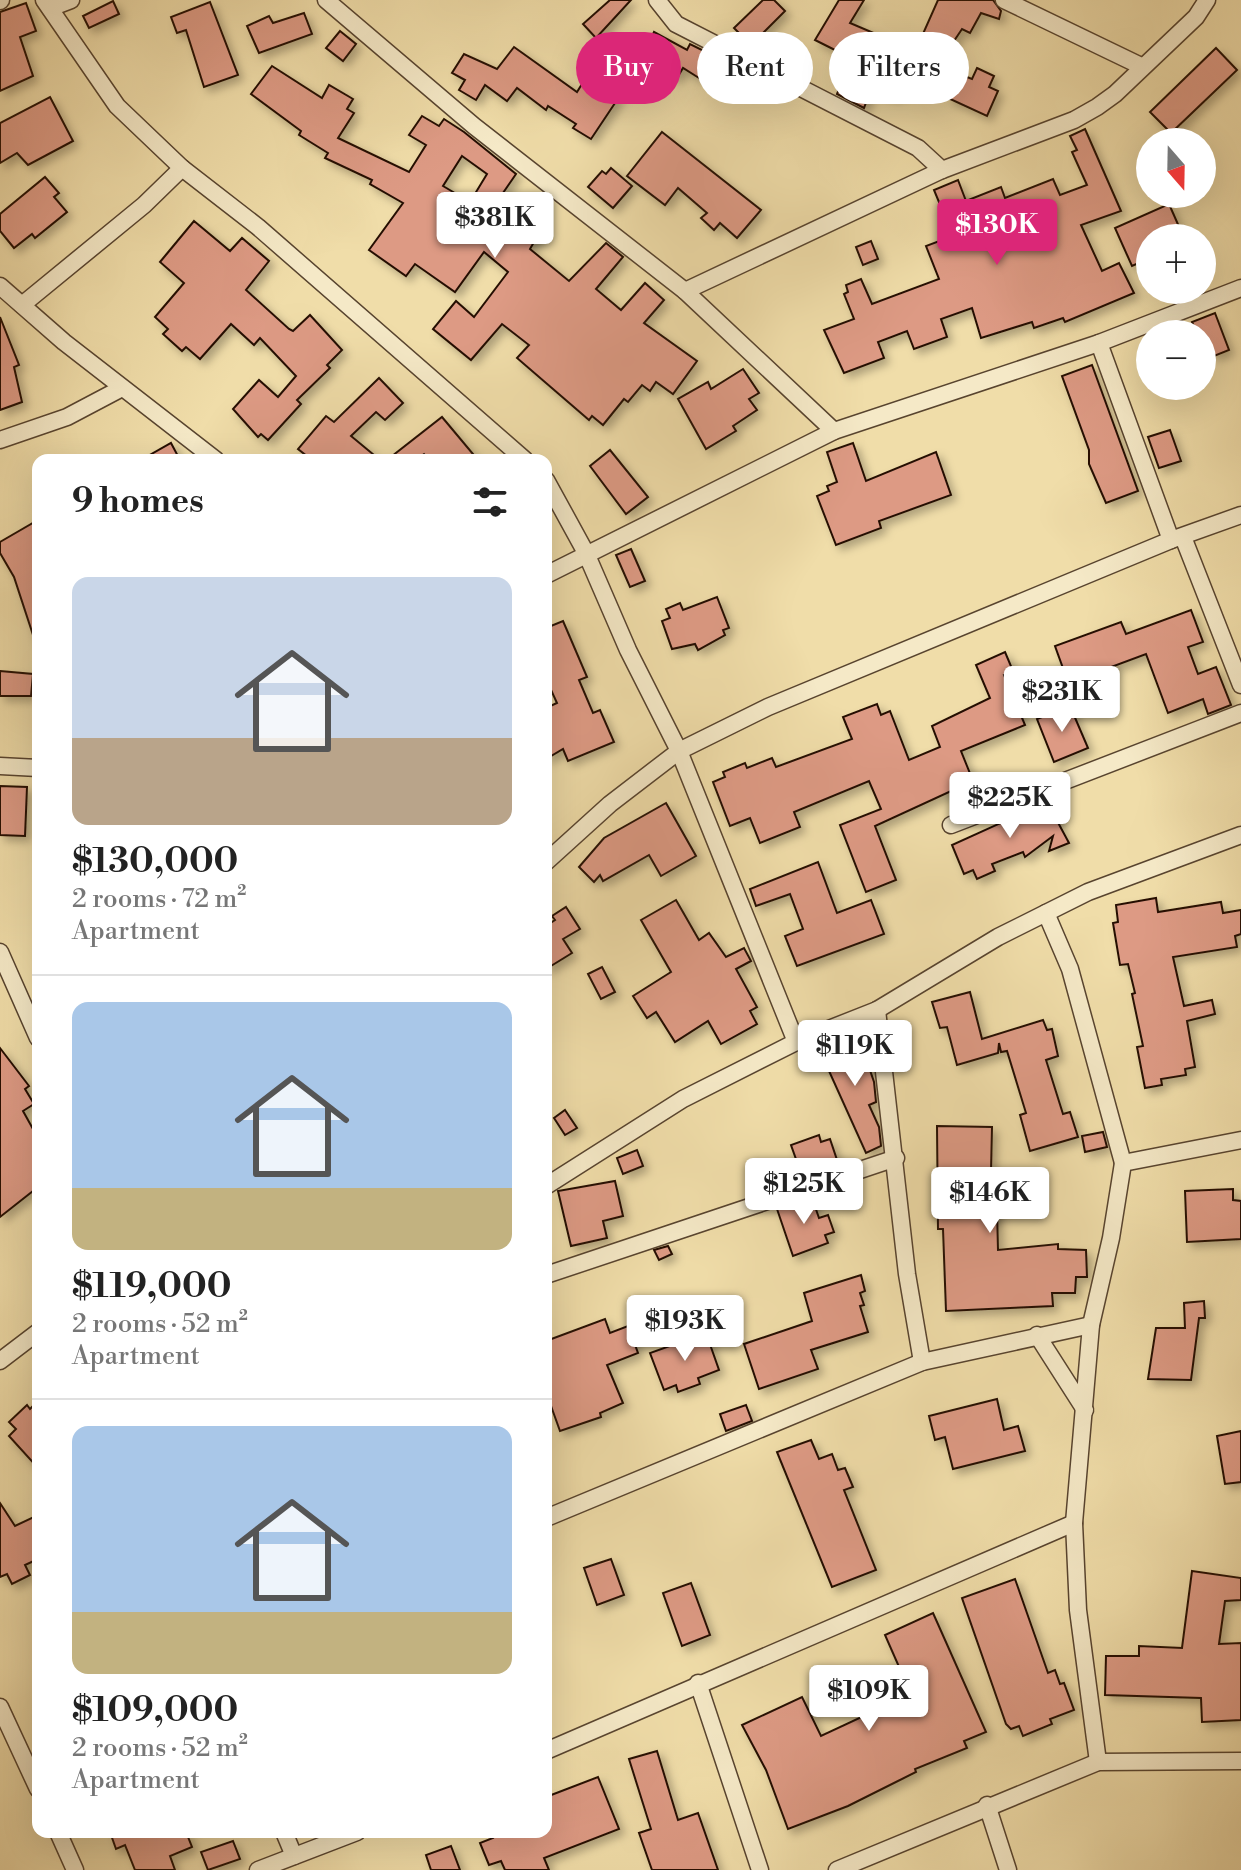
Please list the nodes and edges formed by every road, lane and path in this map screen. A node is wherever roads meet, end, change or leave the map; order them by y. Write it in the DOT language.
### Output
graph roads {
  1 [pos="71,0"];
  2 [pos="326,0"];
  3 [pos="657,0"];
  4 [pos="1004,0"];
  5 [pos="1207,0"];
  6 [pos="47,4"];
  7 [pos="1141,66"];
  8 [pos="182,168"];
  9 [pos="942,170"];
  10 [pos="0,286"];
  11 [pos="1241,288"];
  12 [pos="685,291"];
  13 [pos="22,305"];
  14 [pos="1099,343"];
  15 [pos="122,388"];
  16 [pos="834,431"];
  17 [pos="0,440"];
  18 [pos="208,454"];
  19 [pos="518,454"];
  20 [pos="552,491"];
  21 [pos="1241,515"];
  22 [pos="1177,538"];
  23 [pos="586,553"];
  24 [pos="552,572"];
  25 [pos="1241,685"];
  26 [pos="1241,713"];
  27 [pos="679,751"];
  28 [pos="0,766"];
  29 [pos="32,768"];
  30 [pos="951,825"];
  31 [pos="1241,835"];
  32 [pos="552,857"];
  33 [pos="1046,913"];
  34 [pos="0,952"];
  35 [pos="877,1010"];
  36 [pos="32,1024"];
  37 [pos="796,1042"];
  38 [pos="1241,1140"];
  39 [pos="896,1158"];
  40 [pos="1123,1163"];
  41 [pos="552,1182"];
  42 [pos="552,1273"];
  43 [pos="1091,1325"];
  44 [pos="1037,1335"];
  45 [pos="32,1337"];
  46 [pos="0,1361"];
  47 [pos="922,1362"];
  48 [pos="1085,1410"];
  49 [pos="552,1516"];
  50 [pos="1074,1523"];
  51 [pos="698,1683"];
  52 [pos="0,1707"];
  53 [pos="552,1748"];
  54 [pos="1241,1761"];
  55 [pos="1098,1762"];
  56 [pos="32,1776"];
  57 [pos="987,1805"];
  58 [pos="61,1838"];
  59 [pos="286,1838"];
  60 [pos="341,1838"];
  61 [pos="294,1856"];
  62 [pos="75,1870"];
  63 [pos="258,1870"];
  64 [pos="760,1870"];
  65 [pos="837,1870"];
  66 [pos="1008,1870"];
  1 -- 6 [label="street"];
  2 -- 12 [label="street"];
  3 -- 9 [label="street"];
  4 -- 7 [label="street"];
  5 -- 7 [label="street"];
  6 -- 8 [label="street"];
  7 -- 9 [label="street"];
  8 -- 13 [label="street"];
  8 -- 19 [label="street"];
  9 -- 12 [label="street"];
  10 -- 13 [label="street"];
  11 -- 14 [label="street"];
  12 -- 16 [label="street"];
  13 -- 15 [label="street"];
  14 -- 16 [label="street"];
  14 -- 22 [label="street"];
  15 -- 17 [label="street"];
  15 -- 18 [label="street"];
  16 -- 23 [label="street"];
  20 -- 23 [label="street"];
  21 -- 22 [label="street"];
  22 -- 25 [label="street"];
  22 -- 27 [label="street"];
  23 -- 24 [label="street"];
  23 -- 27 [label="street"];
  26 -- 30 [label="street"];
  27 -- 32 [label="street"];
  27 -- 37 [label="street"];
  28 -- 29 [label="street"];
  31 -- 33 [label="street"];
  33 -- 35 [label="street"];
  33 -- 40 [label="street"];
  34 -- 36 [label="street"];
  35 -- 37 [label="street"];
  35 -- 39 [label="street"];
  37 -- 41 [label="street"];
  38 -- 40 [label="street"];
  39 -- 42 [label="street"];
  39 -- 47 [label="street"];
  40 -- 43 [label="street"];
  43 -- 44 [label="street"];
  43 -- 48 [label="street"];
  44 -- 47 [label="street"];
  44 -- 48 [label="street"];
  45 -- 46 [label="street"];
  47 -- 49 [label="street"];
  48 -- 50 [label="street"];
  50 -- 51 [label="street"];
  50 -- 55 [label="street"];
  51 -- 53 [label="street"];
  51 -- 64 [label="street"];
  52 -- 56 [label="street"];
  54 -- 55 [label="street"];
  55 -- 57 [label="street"];
  57 -- 65 [label="street"];
  57 -- 66 [label="street"];
  58 -- 62 [label="street"];
  59 -- 61 [label="street"];
  60 -- 61 [label="street"];
  61 -- 63 [label="street"];
}
